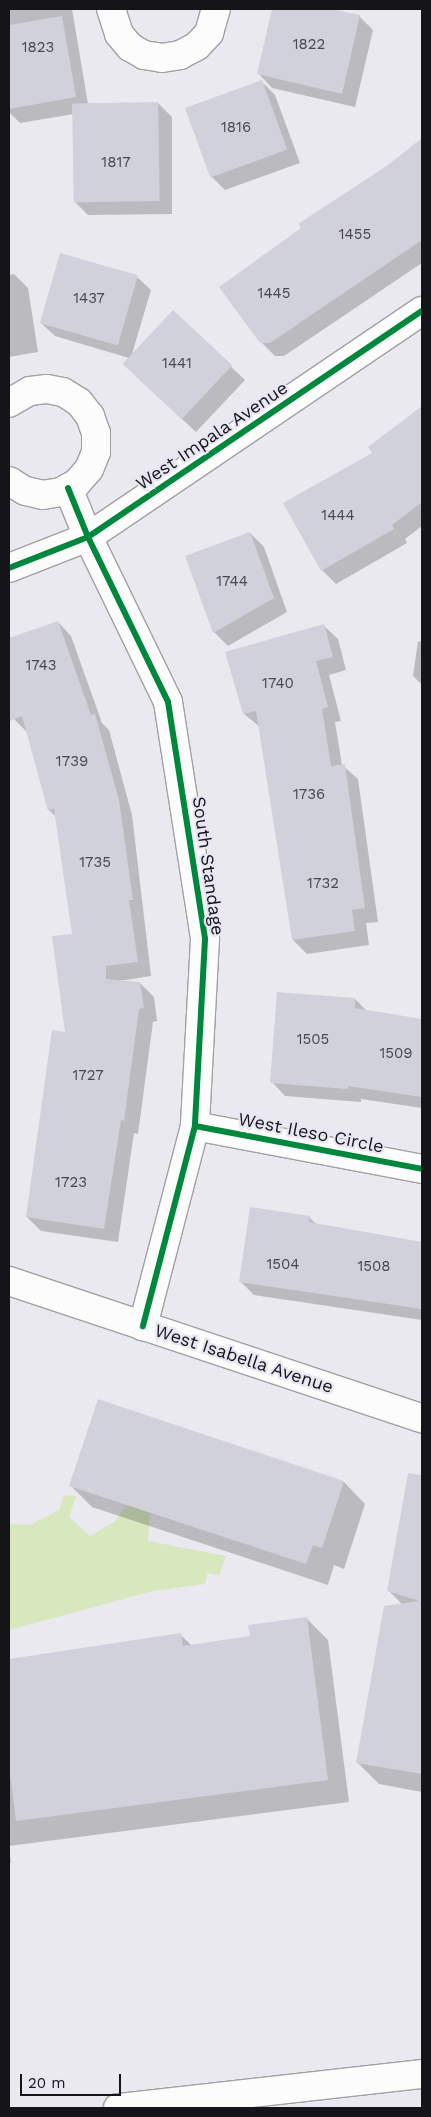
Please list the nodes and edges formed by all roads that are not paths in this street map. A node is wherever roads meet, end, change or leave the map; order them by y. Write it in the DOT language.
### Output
graph roads {
  1 [pos="111,9"];
  2 [pos="216,9"];
  3 [pos="422,311"];
  4 [pos="9,404"];
  5 [pos="9,481"];
  6 [pos="68,488"];
  7 [pos="88,537"];
  8 [pos="9,568"];
  9 [pos="195,1126"];
  10 [pos="422,1169"];
  11 [pos="9,1281"];
  12 [pos="143,1326"];
  13 [pos="422,1418"];
  14 [pos="422,2074"];
  15 [pos="118,2108"];
  1 -- 2 [label="main road"];
  3 -- 7 [label="main road, West Impala Avenue"];
  4 -- 6 [label="main road"];
  5 -- 6 [label="main road"];
  6 -- 7 [label="main road, South Standage"];
  7 -- 8 [label="main road, West Impala Avenue"];
  7 -- 9 [label="main road, South Standage"];
  9 -- 10 [label="main road, West Ileso Circle"];
  9 -- 12 [label="main road, South Standage"];
  11 -- 12 [label="main road, West Isabella Avenue"];
  12 -- 13 [label="main road, West Isabella Avenue"];
  14 -- 15 [label="main road"];
}
